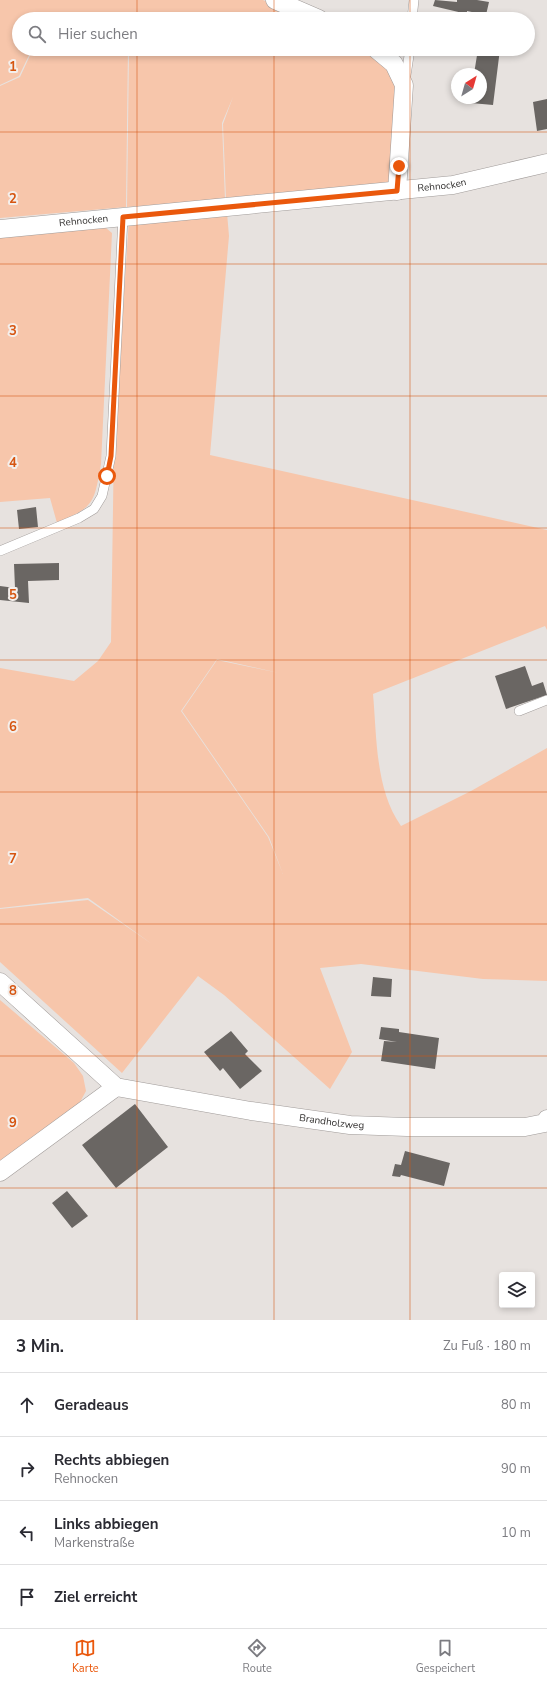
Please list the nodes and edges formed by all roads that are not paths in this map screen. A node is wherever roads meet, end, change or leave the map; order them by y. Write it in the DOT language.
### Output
graph roads {
  1 [pos="275,0"];
  2 [pos="414,0"];
  3 [pos="303,12"];
  4 [pos="413,12"];
  5 [pos="384,56"];
  6 [pos="409,56"];
  7 [pos="404,85"];
  8 [pos="547,163"];
  9 [pos="397,191"];
  10 [pos="123,217"];
  11 [pos="0,229"];
  12 [pos="0,551"];
  13 [pos="547,700"];
  14 [pos="519,711"];
  15 [pos="0,982"];
  16 [pos="116,1087"];
  17 [pos="547,1119"];
  18 [pos="0,1172"];
  1 -- 3 [label="street"];
  2 -- 4 [label="lane"];
  5 -- 7 [label="street"];
  6 -- 7 [label="lane"];
  7 -- 9 [label="street"];
  8 -- 9 [label="street, Rehnocken"];
  9 -- 10 [label="street, Rehnocken"];
  10 -- 11 [label="street, Rehnocken"];
  10 -- 12 [label="lane"];
  13 -- 14 [label="lane"];
  15 -- 16 [label="street"];
  16 -- 17 [label="street, Brandholzweg"];
  16 -- 18 [label="street"];
}
